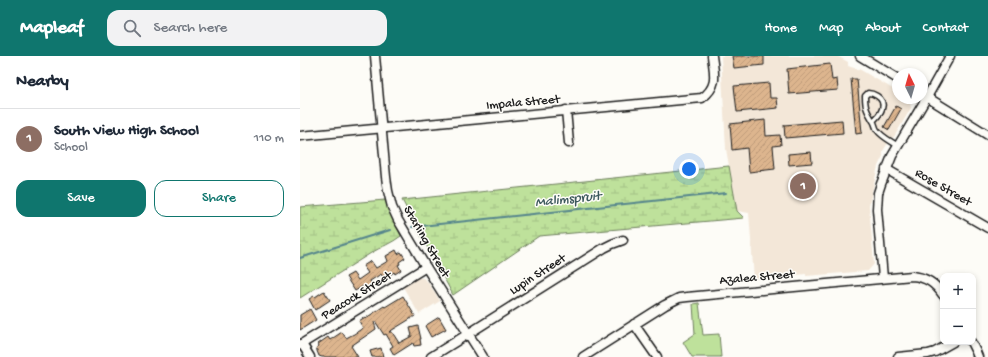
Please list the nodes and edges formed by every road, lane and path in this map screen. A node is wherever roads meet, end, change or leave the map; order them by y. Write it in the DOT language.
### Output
graph roads {
  1 [pos="375,56"];
  2 [pos="712,56"];
  3 [pos="860,56"];
  4 [pos="950,56"];
  5 [pos="892,75"];
  6 [pos="928,91"];
  7 [pos="928,98"];
  8 [pos="921,104"];
  9 [pos="566,110"];
  10 [pos="873,121"];
  11 [pos="381,128"];
  12 [pos="988,135"];
  13 [pos="300,136"];
  14 [pos="568,143"];
  15 [pos="898,146"];
  16 [pos="886,169"];
  17 [pos="988,228"];
  18 [pos="623,240"];
  19 [pos="426,267"];
  20 [pos="883,278"];
  21 [pos="940,291"];
  22 [pos="634,324"];
  23 [pos="468,334"];
  24 [pos="301,344"];
  25 [pos="948,345"];
  26 [pos="972,345"];
  27 [pos="310,357"];
  28 [pos="431,357"];
  29 [pos="483,357"];
  30 [pos="583,357"];
  31 [pos="657,357"];
  32 [pos="898,357"];
  33 [pos="978,357"];
  1 -- 11 [label="street, Starling Street"];
  2 -- 9 [label="street, Impala Street"];
  3 -- 5 [label="street"];
  4 -- 6 [label="street"];
  7 -- 12 [label="street"];
  8 -- 15 [label="street"];
  9 -- 11 [label="street, Impala Street"];
  9 -- 14 [label="street"];
  10 -- 10 [label="lane"];
  10 -- 15 [label="lane"];
  11 -- 13 [label="street, Impala Street"];
  11 -- 19 [label="street, Starling Street"];
  15 -- 16 [label="street"];
  16 -- 17 [label="street, Rose Street"];
  16 -- 20 [label="street"];
  18 -- 23 [label="street, Lupin Street"];
  19 -- 23 [label="street, Starling Street"];
  19 -- 24 [label="street, Peacock Street"];
  20 -- 21 [label="street, Azalea Street"];
  20 -- 22 [label="street, Azalea Street"];
  22 -- 30 [label="street, Azalea Street"];
  22 -- 31 [label="street"];
  23 -- 28 [label="street, Lupin Street"];
  23 -- 29 [label="street, Starling Street"];
  24 -- 27 [label="street"];
  25 -- 32 [label="street"];
  26 -- 33 [label="street"];
}
